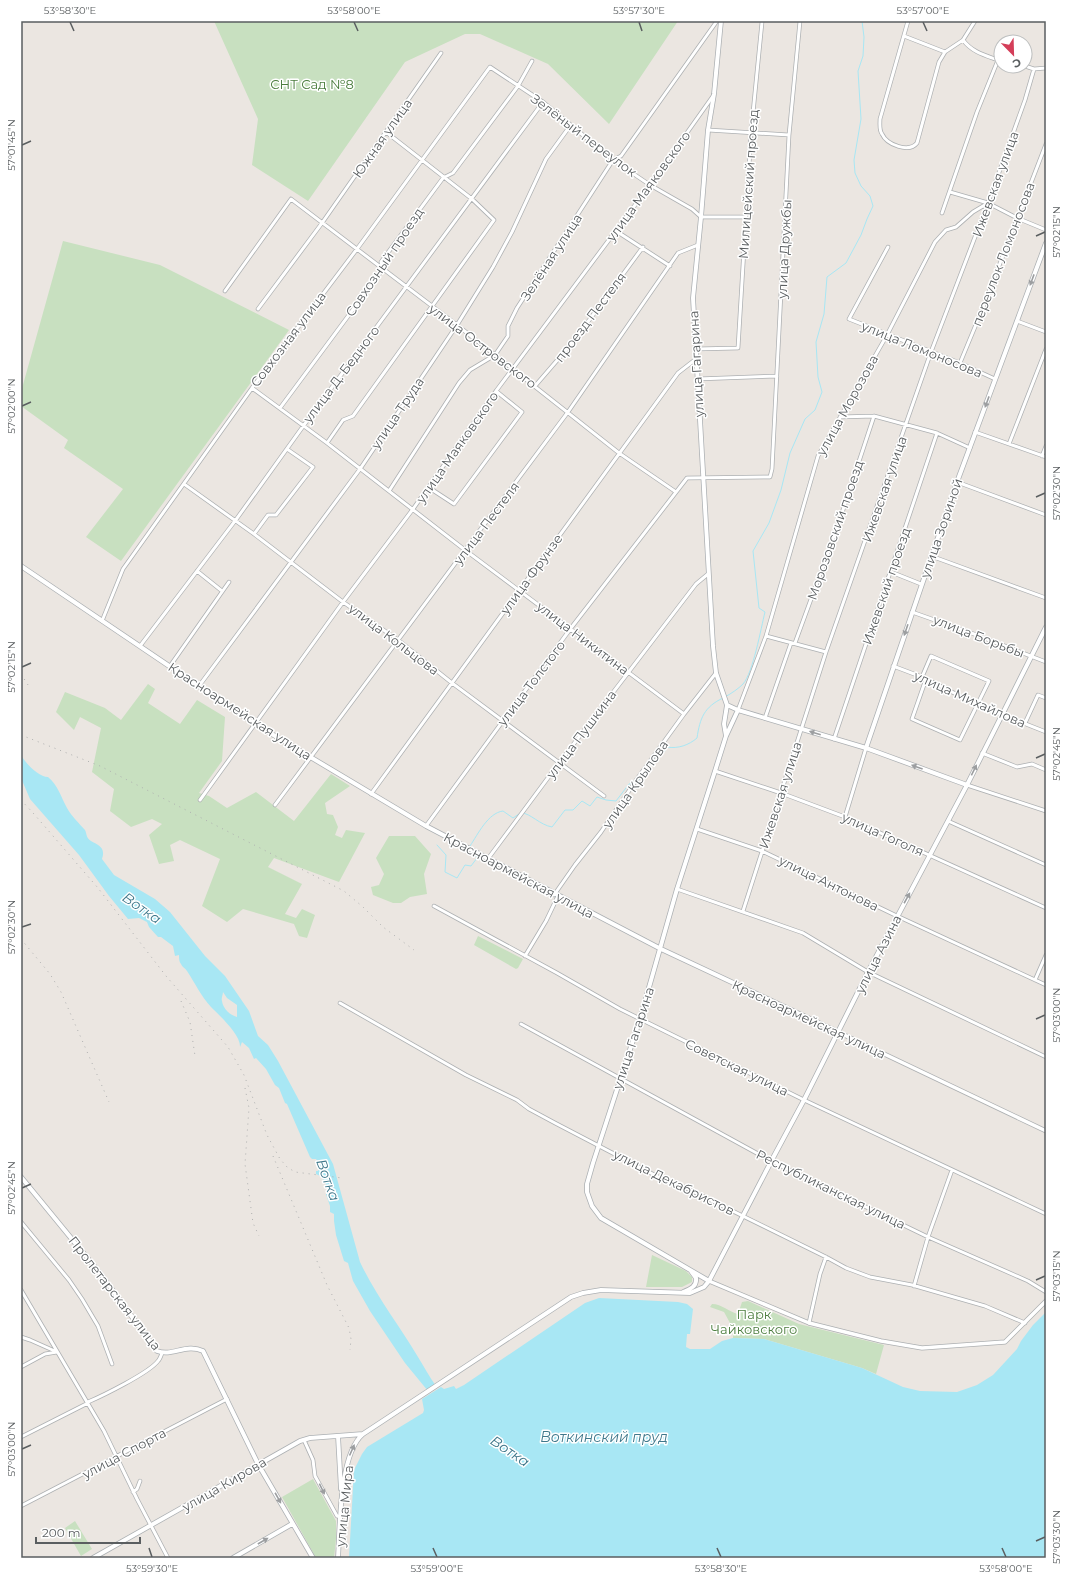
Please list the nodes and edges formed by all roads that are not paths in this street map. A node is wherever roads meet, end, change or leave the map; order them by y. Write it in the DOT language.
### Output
graph roads {
  1 [pos="718,21"];
  2 [pos="721,21"];
  3 [pos="761,21"];
  4 [pos="800,21"];
  5 [pos="908,21"];
  6 [pos="975,21"];
  7 [pos="904,36"];
  8 [pos="963,40"];
  9 [pos="945,52"];
  10 [pos="442,53"];
  11 [pos="993,58"];
  12 [pos="532,61"];
  13 [pos="490,67"];
  14 [pos="1046,68"];
  15 [pos="1034,69"];
  16 [pos="994,74"];
  17 [pos="518,86"];
  18 [pos="714,94"];
  19 [pos="543,102"];
  20 [pos="570,126"];
  21 [pos="708,130"];
  22 [pos="386,132"];
  23 [pos="750,133"];
  24 [pos="789,135"];
  25 [pos="1046,144"];
  26 [pos="421,160"];
  27 [pos="613,160"];
  28 [pos="443,178"];
  29 [pos="650,185"];
  30 [pos="950,192"];
  31 [pos="472,199"];
  32 [pos="988,204"];
  33 [pos="942,213"];
  34 [pos="701,217"];
  35 [pos="746,217"];
  36 [pos="1017,218"];
  37 [pos="322,223"];
  38 [pos="1046,230"];
  39 [pos="616,231"];
  40 [pos="1046,243"];
  41 [pos="698,245"];
  42 [pos="643,247"];
  43 [pos="888,247"];
  44 [pos="357,249"];
  45 [pos="670,266"];
  46 [pos="382,269"];
  47 [pos="406,287"];
  48 [pos="225,291"];
  49 [pos="432,307"];
  50 [pos="258,310"];
  51 [pos="1017,321"];
  52 [pos="457,325"];
  53 [pos="1046,332"];
  54 [pos="887,335"];
  55 [pos="696,349"];
  56 [pos="1046,349"];
  57 [pos="931,352"];
  58 [pos="495,355"];
  59 [pos="696,359"];
  60 [pos="960,363"];
  61 [pos="513,369"];
  62 [pos="777,376"];
  63 [pos="697,379"];
  64 [pos="995,379"];
  65 [pos="535,386"];
  66 [pos="252,388"];
  67 [pos="496,391"];
  68 [pos="280,408"];
  69 [pos="568,412"];
  70 [pos="874,416"];
  71 [pos="840,418"];
  72 [pos="906,424"];
  73 [pos="304,425"];
  74 [pos="976,432"];
  75 [pos="937,433"];
  76 [pos="327,443"];
  77 [pos="1009,444"];
  78 [pos="1046,446"];
  79 [pos="970,448"];
  80 [pos="286,449"];
  81 [pos="619,453"];
  82 [pos="1044,456"];
  83 [pos="360,469"];
  84 [pos="704,479"];
  85 [pos="957,482"];
  86 [pos="184,484"];
  87 [pos="428,487"];
  88 [pos="389,491"];
  89 [pos="676,492"];
  90 [pos="413,509"];
  91 [pos="1046,516"];
  92 [pos="235,521"];
  93 [pos="254,534"];
  94 [pos="465,550"];
  95 [pos="931,556"];
  96 [pos="290,562"];
  97 [pos="21,566"];
  98 [pos="197,571"];
  99 [pos="890,572"];
  100 [pos="708,574"];
  101 [pos="229,582"];
  102 [pos="922,584"];
  103 [pos="519,589"];
  104 [pos="222,591"];
  105 [pos="1046,598"];
  106 [pos="343,602"];
  107 [pos="912,612"];
  108 [pos="102,620"];
  109 [pos="1046,627"];
  110 [pos="571,628"];
  111 [pos="1045,633"];
  112 [pos="766,636"];
  113 [pos="398,640"];
  114 [pos="793,643"];
  115 [pos="140,646"];
  116 [pos="826,652"];
  117 [pos="1032,656"];
  118 [pos="1046,662"];
  119 [pos="170,666"];
  120 [pos="893,666"];
  121 [pos="629,672"];
  122 [pos="716,673"];
  123 [pos="922,677"];
  124 [pos="926,679"];
  125 [pos="452,683"];
  126 [pos="199,686"];
  127 [pos="1046,698"];
  128 [pos="726,705"];
  129 [pos="978,705"];
  130 [pos="738,710"];
  131 [pos="684,714"];
  132 [pos="1002,714"];
  133 [pos="765,718"];
  134 [pos="502,720"];
  135 [pos="1025,723"];
  136 [pos="255,724"];
  137 [pos="801,729"];
  138 [pos="1046,732"];
  139 [pos="726,736"];
  140 [pos="834,739"];
  141 [pos="866,748"];
  142 [pos="982,753"];
  143 [pos="311,757"];
  144 [pos="559,763"];
  145 [pos="1046,770"];
  146 [pos="715,771"];
  147 [pos="967,785"];
  148 [pos="781,793"];
  149 [pos="371,794"];
  150 [pos="604,796"];
  151 [pos="200,800"];
  152 [pos="275,805"];
  153 [pos="1046,811"];
  154 [pos="845,817"];
  155 [pos="948,821"];
  156 [pos="426,826"];
  157 [pos="697,829"];
  158 [pos="762,851"];
  159 [pos="931,855"];
  160 [pos="488,860"];
  161 [pos="1046,865"];
  162 [pos="677,889"];
  163 [pos="556,895"];
  164 [pos="434,906"];
  165 [pos="1046,908"];
  166 [pos="743,911"];
  167 [pos="897,916"];
  168 [pos="660,949"];
  169 [pos="1046,955"];
  170 [pos="525,956"];
  171 [pos="868,972"];
  172 [pos="1035,980"];
  173 [pos="1046,985"];
  174 [pos="340,1003"];
  175 [pos="640,1019"];
  176 [pos="521,1024"];
  177 [pos="838,1032"];
  178 [pos="1046,1057"];
  179 [pos="621,1078"];
  180 [pos="804,1100"];
  181 [pos="1046,1132"];
  182 [pos="598,1145"];
  183 [pos="772,1161"];
  184 [pos="952,1170"];
  185 [pos="21,1176"];
  186 [pos="1046,1214"];
  187 [pos="743,1216"];
  188 [pos="21,1222"];
  189 [pos="928,1237"];
  190 [pos="826,1257"];
  191 [pos="690,1269"];
  192 [pos="709,1281"];
  193 [pos="914,1286"];
  194 [pos="21,1290"];
  195 [pos="1046,1292"];
  196 [pos="680,1293"];
  197 [pos="1046,1301"];
  198 [pos="809,1323"];
  199 [pos="1025,1323"];
  200 [pos="21,1337"];
  201 [pos="57,1352"];
  202 [pos="162,1353"];
  203 [pos="112,1364"];
  204 [pos="21,1367"];
  205 [pos="227,1399"];
  206 [pos="88,1402"];
  207 [pos="364,1434"];
  208 [pos="338,1436"];
  209 [pos="21,1437"];
  210 [pos="304,1440"];
  211 [pos="117,1457"];
  212 [pos="258,1464"];
  213 [pos="140,1481"];
  214 [pos="134,1492"];
  215 [pos="342,1503"];
  216 [pos="21,1506"];
  217 [pos="341,1518"];
  218 [pos="292,1524"];
  219 [pos="150,1526"];
  220 [pos="93,1558"];
  221 [pos="168,1558"];
  222 [pos="233,1558"];
  223 [pos="314,1558"];
  224 [pos="338,1558"];
  1 -- 27 [label="street, Зелёная улица"];
  2 -- 18 [label="main road, улица Гагарина"];
  3 -- 23 [label="street, Милицейский проезд"];
  4 -- 24 [label="street, улица Дружбы"];
  5 -- 7 [label="street"];
  6 -- 8 [label="street"];
  7 -- 9 [label="street"];
  7 -- 9 [label="street"];
  8 -- 9 [label="street"];
  8 -- 11 [label="street"];
  10 -- 22 [label="street, Южная улица"];
  12 -- 17 [label="street, Совхозный проезд"];
  13 -- 17 [label="street, Зелёный переулок"];
  13 -- 26 [label="street, Совхозная улица"];
  14 -- 15 [label="street"];
  15 -- 32 [label="street, Ижевская улица"];
  16 -- 30 [label="street"];
  17 -- 19 [label="street, Зелёный переулок"];
  17 -- 28 [label="street, Совхозный проезд"];
  18 -- 21 [label="main road, улица Гагарина"];
  18 -- 29 [label="street, улица Маяковского"];
  19 -- 20 [label="street, Зелёный переулок"];
  19 -- 31 [label="street, улица Д. Бедного"];
  20 -- 27 [label="street, Зелёный переулок"];
  20 -- 52 [label="street, улица Труда"];
  21 -- 23 [label="street"];
  21 -- 34 [label="main road, улица Гагарина"];
  22 -- 26 [label="street"];
  22 -- 37 [label="street, Южная улица"];
  23 -- 24 [label="street"];
  23 -- 35 [label="street, Милицейский проезд"];
  24 -- 62 [label="street, улица Дружбы"];
  25 -- 36 [label="street, переулок Ломоносова"];
  26 -- 28 [label="street"];
  26 -- 44 [label="street, Совхозная улица"];
  27 -- 29 [label="street, Зелёный переулок"];
  27 -- 58 [label="street, Зелёная улица"];
  28 -- 31 [label="street"];
  28 -- 46 [label="street, Совхозный проезд"];
  29 -- 34 [label="street, Зелёный переулок"];
  29 -- 39 [label="street, улица Маяковского"];
  30 -- 32 [label="street"];
  30 -- 33 [label="street"];
  31 -- 47 [label="street, улица Д. Бедного"];
  31 -- 49 [label="street"];
  32 -- 36 [label="street"];
  32 -- 54 [label="street, улица Морозова"];
  32 -- 57 [label="street, Ижевская улица"];
  34 -- 35 [label="street"];
  34 -- 41 [label="main road, улица Гагарина"];
  35 -- 55 [label="street, Милицейский проезд"];
  36 -- 38 [label="street"];
  36 -- 60 [label="street, переулок Ломоносова"];
  37 -- 44 [label="street, улица Островского"];
  37 -- 48 [label="street, улица Островского"];
  37 -- 50 [label="street, Южная улица"];
  39 -- 42 [label="street"];
  39 -- 61 [label="street, улица Маяковского"];
  40 -- 51 [label="main road, улица Зориной, one-way"];
  41 -- 45 [label="street, улица Пестеля"];
  41 -- 55 [label="main road, улица Гагарина"];
  42 -- 45 [label="street"];
  42 -- 65 [label="street, проезд Пестеля"];
  43 -- 54 [label="street, улица Ломоносова"];
  44 -- 46 [label="street, улица Островского"];
  44 -- 66 [label="street, Совхозная улица"];
  45 -- 69 [label="street, улица Пестеля"];
  46 -- 47 [label="street, улица Островского"];
  46 -- 68 [label="street, Совхозный проезд"];
  47 -- 49 [label="street, улица Островского"];
  47 -- 73 [label="street, улица Д. Бедного"];
  49 -- 52 [label="street, улица Островского"];
  49 -- 76 [label="street"];
  51 -- 53 [label="street"];
  51 -- 64 [label="main road, улица Зориной"];
  52 -- 58 [label="street, улица Островского"];
  52 -- 83 [label="street, улица Труда"];
  54 -- 57 [label="street, улица Ломоносова"];
  54 -- 71 [label="street, улица Морозова"];
  55 -- 59 [label="main road, улица Гагарина"];
  56 -- 77 [label="street"];
  57 -- 60 [label="street, улица Ломоносова"];
  57 -- 72 [label="street, Ижевская улица"];
  58 -- 61 [label="street, улица Островского"];
  58 -- 88 [label="street, Зелёная улица"];
  59 -- 63 [label="main road, улица Гагарина"];
  59 -- 81 [label="street, улица Фрунзе"];
  60 -- 64 [label="street, улица Ломоносова"];
  61 -- 65 [label="street, улица Островского"];
  61 -- 67 [label="street, улица Маяковского"];
  62 -- 63 [label="street"];
  62 -- 84 [label="street, улица Дружбы"];
  63 -- 84 [label="main road, улица Гагарина"];
  64 -- 74 [label="main road, улица Зориной, one-way"];
  65 -- 69 [label="street, улица Островского"];
  66 -- 68 [label="street, улица Никитина"];
  66 -- 86 [label="street, Совхозная улица"];
  67 -- 87 [label="street, улица Маяковского"];
  67 -- 87 [label="street"];
  68 -- 73 [label="street, улица Никитина"];
  69 -- 81 [label="street, улица Островского"];
  69 -- 94 [label="street, улица Пестеля"];
  70 -- 71 [label="street"];
  70 -- 72 [label="street"];
  70 -- 114 [label="street, Морозовский проезд"];
  71 -- 112 [label="street, улица Морозова"];
  72 -- 75 [label="street"];
  72 -- 116 [label="street, Ижевская улица"];
  73 -- 76 [label="street, улица Никитина"];
  73 -- 80 [label="street, улица Д. Бедного"];
  74 -- 77 [label="street"];
  74 -- 79 [label="main road, улица Зориной"];
  75 -- 79 [label="street"];
  75 -- 99 [label="street, Ижевский проезд"];
  76 -- 83 [label="street, улица Никитина"];
  77 -- 82 [label="street"];
  78 -- 82 [label="street"];
  79 -- 85 [label="main road, улица Зориной"];
  80 -- 92 [label="street, улица Д. Бедного"];
  80 -- 93 [label="street"];
  81 -- 89 [label="street, улица Островского"];
  81 -- 103 [label="street, улица Фрунзе"];
  83 -- 88 [label="street, улица Никитина"];
  83 -- 96 [label="street, улица Труда"];
  84 -- 89 [label="street, улица Толстого"];
  84 -- 100 [label="main road, улица Гагарина"];
  85 -- 91 [label="street"];
  85 -- 95 [label="main road, улица Зориной"];
  86 -- 92 [label="street, улица Кольцова"];
  86 -- 108 [label="street, Совхозная улица"];
  87 -- 90 [label="street, улица Маяковского"];
  88 -- 90 [label="street, улица Никитина"];
  89 -- 110 [label="street, улица Толстого"];
  90 -- 94 [label="street, улица Никитина"];
  90 -- 106 [label="street, улица Маяковского"];
  92 -- 93 [label="street, улица Кольцова"];
  92 -- 98 [label="street, улица Д. Бедного"];
  93 -- 96 [label="street, улица Кольцова"];
  94 -- 103 [label="street, улица Никитина"];
  94 -- 113 [label="street, улица Пестеля"];
  95 -- 102 [label="main road, улица Зориной"];
  95 -- 105 [label="street"];
  96 -- 106 [label="street, улица Кольцова"];
  96 -- 126 [label="street, улица Труда"];
  97 -- 108 [label="main road, Красноармейская улица"];
  98 -- 104 [label="street"];
  98 -- 115 [label="street, улица Д. Бедного"];
  99 -- 102 [label="street"];
  99 -- 140 [label="street, Ижевский проезд"];
  100 -- 121 [label="street, улица Пушкина"];
  100 -- 122 [label="main road, улица Гагарина"];
  101 -- 104 [label="street"];
  102 -- 107 [label="main road, улица Зориной"];
  103 -- 110 [label="street, улица Никитина"];
  103 -- 125 [label="street, улица Фрунзе"];
  104 -- 119 [label="street"];
  106 -- 113 [label="street, улица Кольцова"];
  106 -- 136 [label="street, улица Маяковского"];
  107 -- 117 [label="street, улица Борьбы"];
  107 -- 120 [label="main road, улица Зориной, one-way"];
  108 -- 115 [label="main road, Красноармейская улица"];
  109 -- 111 [label="main road, улица Азина"];
  110 -- 121 [label="street, улица Никитина"];
  110 -- 134 [label="street, улица Толстого"];
  111 -- 117 [label="main road, улица Азина"];
  112 -- 114 [label="street"];
  112 -- 130 [label="street, улица Морозова"];
  113 -- 125 [label="street, улица Кольцова"];
  113 -- 143 [label="street, улица Пестеля"];
  114 -- 116 [label="street"];
  114 -- 133 [label="street, Морозовский проезд"];
  115 -- 119 [label="main road, Красноармейская улица"];
  116 -- 137 [label="street, Ижевская улица"];
  117 -- 118 [label="street, улица Борьбы"];
  117 -- 132 [label="main road, улица Азина"];
  119 -- 126 [label="main road, Красноармейская улица"];
  120 -- 123 [label="street, улица Михайлова"];
  120 -- 141 [label="main road, улица Зориной"];
  121 -- 131 [label="street, улица Никитина"];
  121 -- 144 [label="street, улица Пушкина"];
  122 -- 128 [label="main road, улица Гагарина"];
  122 -- 131 [label="street, улица Крылова"];
  123 -- 124 [label="street, улица Михайлова"];
  123 -- 129 [label="street"];
  124 -- 129 [label="street, улица Михайлова"];
  124 -- 129 [label="street"];
  125 -- 134 [label="street, улица Кольцова"];
  125 -- 149 [label="street, улица Фрунзе"];
  126 -- 136 [label="main road, Красноармейская улица"];
  127 -- 135 [label="street"];
  128 -- 130 [label="main road"];
  128 -- 139 [label="main road"];
  129 -- 132 [label="street, улица Михайлова"];
  130 -- 133 [label="main road"];
  130 -- 139 [label="main road"];
  131 -- 163 [label="street, улица Крылова"];
  132 -- 135 [label="street, улица Михайлова"];
  132 -- 142 [label="main road, улица Азина"];
  133 -- 137 [label="main road"];
  134 -- 144 [label="street, улица Кольцова"];
  134 -- 156 [label="street, улица Толстого"];
  135 -- 138 [label="street, улица Михайлова"];
  136 -- 143 [label="main road, Красноармейская улица"];
  136 -- 151 [label="street, улица Маяковского"];
  140 -- 137 [label="main road, one-way"];
  137 -- 148 [label="street, Ижевская улица"];
  139 -- 146 [label="main road, улица Гагарина"];
  140 -- 141 [label="main road"];
  147 -- 141 [label="main road, one-way"];
  141 -- 154 [label="street, улица Зориной"];
  142 -- 145 [label="street"];
  147 -- 142 [label="main road, улица Азина, one-way"];
  143 -- 149 [label="main road, Красноармейская улица"];
  143 -- 152 [label="street, улица Пестеля"];
  144 -- 150 [label="street, улица Кольцова"];
  144 -- 160 [label="street, улица Пушкина"];
  146 -- 148 [label="street, улица Гоголя"];
  146 -- 157 [label="main road, улица Гагарина"];
  147 -- 153 [label="street"];
  147 -- 155 [label="main road, улица Азина"];
  148 -- 154 [label="street, улица Гоголя"];
  148 -- 158 [label="street, Ижевская улица"];
  149 -- 156 [label="main road, Красноармейская улица"];
  154 -- 159 [label="street, улица Гоголя"];
  155 -- 159 [label="main road, улица Азина"];
  155 -- 161 [label="street"];
  156 -- 160 [label="main road, Красноармейская улица"];
  157 -- 158 [label="street, улица Антонова"];
  157 -- 162 [label="main road, улица Гагарина"];
  158 -- 166 [label="street, Ижевская улица"];
  158 -- 167 [label="street, улица Антонова"];
  159 -- 165 [label="street, улица Гоголя"];
  167 -- 159 [label="main road, улица Азина, one-way"];
  160 -- 163 [label="main road, Красноармейская улица"];
  162 -- 166 [label="street"];
  162 -- 168 [label="main road, улица Гагарина"];
  163 -- 168 [label="main road, Красноармейская улица"];
  163 -- 170 [label="street, улица Крылова"];
  164 -- 170 [label="street, Советская улица"];
  166 -- 171 [label="street"];
  167 -- 171 [label="main road, улица Азина"];
  167 -- 172 [label="street, улица Антонова"];
  168 -- 175 [label="main road, улица Гагарина"];
  168 -- 177 [label="main road, Красноармейская улица"];
  169 -- 172 [label="street"];
  170 -- 175 [label="street, Советская улица"];
  171 -- 177 [label="main road, улица Азина"];
  171 -- 178 [label="street"];
  172 -- 173 [label="street, улица Антонова"];
  174 -- 182 [label="street, улица Декабристов"];
  175 -- 179 [label="main road, улица Гагарина"];
  175 -- 180 [label="street, Советская улица"];
  176 -- 179 [label="street, Республиканская улица"];
  177 -- 180 [label="main road, улица Азина"];
  177 -- 181 [label="street, Красноармейская улица"];
  179 -- 182 [label="main road, улица Гагарина"];
  179 -- 183 [label="street, Республиканская улица"];
  180 -- 183 [label="main road, улица Азина"];
  180 -- 184 [label="street, Советская улица"];
  182 -- 187 [label="street, улица Декабристов"];
  182 -- 191 [label="main road, улица Гагарина"];
  183 -- 187 [label="main road, улица Азина"];
  183 -- 189 [label="street, Республиканская улица"];
  184 -- 186 [label="street, Советская улица"];
  184 -- 189 [label="street"];
  185 -- 202 [label="main road, Пролетарская улица"];
  187 -- 190 [label="street, улица Декабристов"];
  187 -- 192 [label="main road, улица Азина"];
  188 -- 203 [label="street"];
  189 -- 193 [label="street"];
  189 -- 195 [label="street, Республиканская улица"];
  190 -- 193 [label="street, улица Декабристов"];
  190 -- 198 [label="street"];
  191 -- 192 [label="main road, улица Гагарина"];
  191 -- 196 [label="main road"];
  192 -- 196 [label="main road"];
  192 -- 198 [label="street"];
  193 -- 199 [label="street, улица Декабристов"];
  194 -- 201 [label="street"];
  196 -- 207 [label="main road"];
  197 -- 199 [label="street"];
  198 -- 199 [label="street"];
  200 -- 201 [label="street"];
  201 -- 204 [label="street"];
  201 -- 206 [label="street"];
  202 -- 205 [label="main road, Пролетарская улица"];
  202 -- 206 [label="street"];
  205 -- 211 [label="street, улица Спорта"];
  205 -- 212 [label="main road"];
  206 -- 209 [label="street"];
  206 -- 211 [label="street"];
  207 -- 208 [label="main road, улица Кирова"];
  215 -- 207 [label="main road, улица Мира, one-way"];
  208 -- 210 [label="main road, улица Кирова"];
  208 -- 215 [label="main road"];
  210 -- 212 [label="main road, улица Кирова"];
  210 -- 217 [label="street, one-way"];
  211 -- 214 [label="street"];
  211 -- 216 [label="street, улица Спорта"];
  212 -- 218 [label="main road, one-way"];
  212 -- 219 [label="main road, улица Кирова"];
  213 -- 214 [label="street"];
  214 -- 219 [label="street"];
  215 -- 217 [label="main road, улица Мира"];
  217 -- 224 [label="main road, улица Мира"];
  222 -- 218 [label="main road, one-way"];
  218 -- 223 [label="main road"];
  219 -- 220 [label="main road, улица Кирова"];
  219 -- 221 [label="street"];
}
